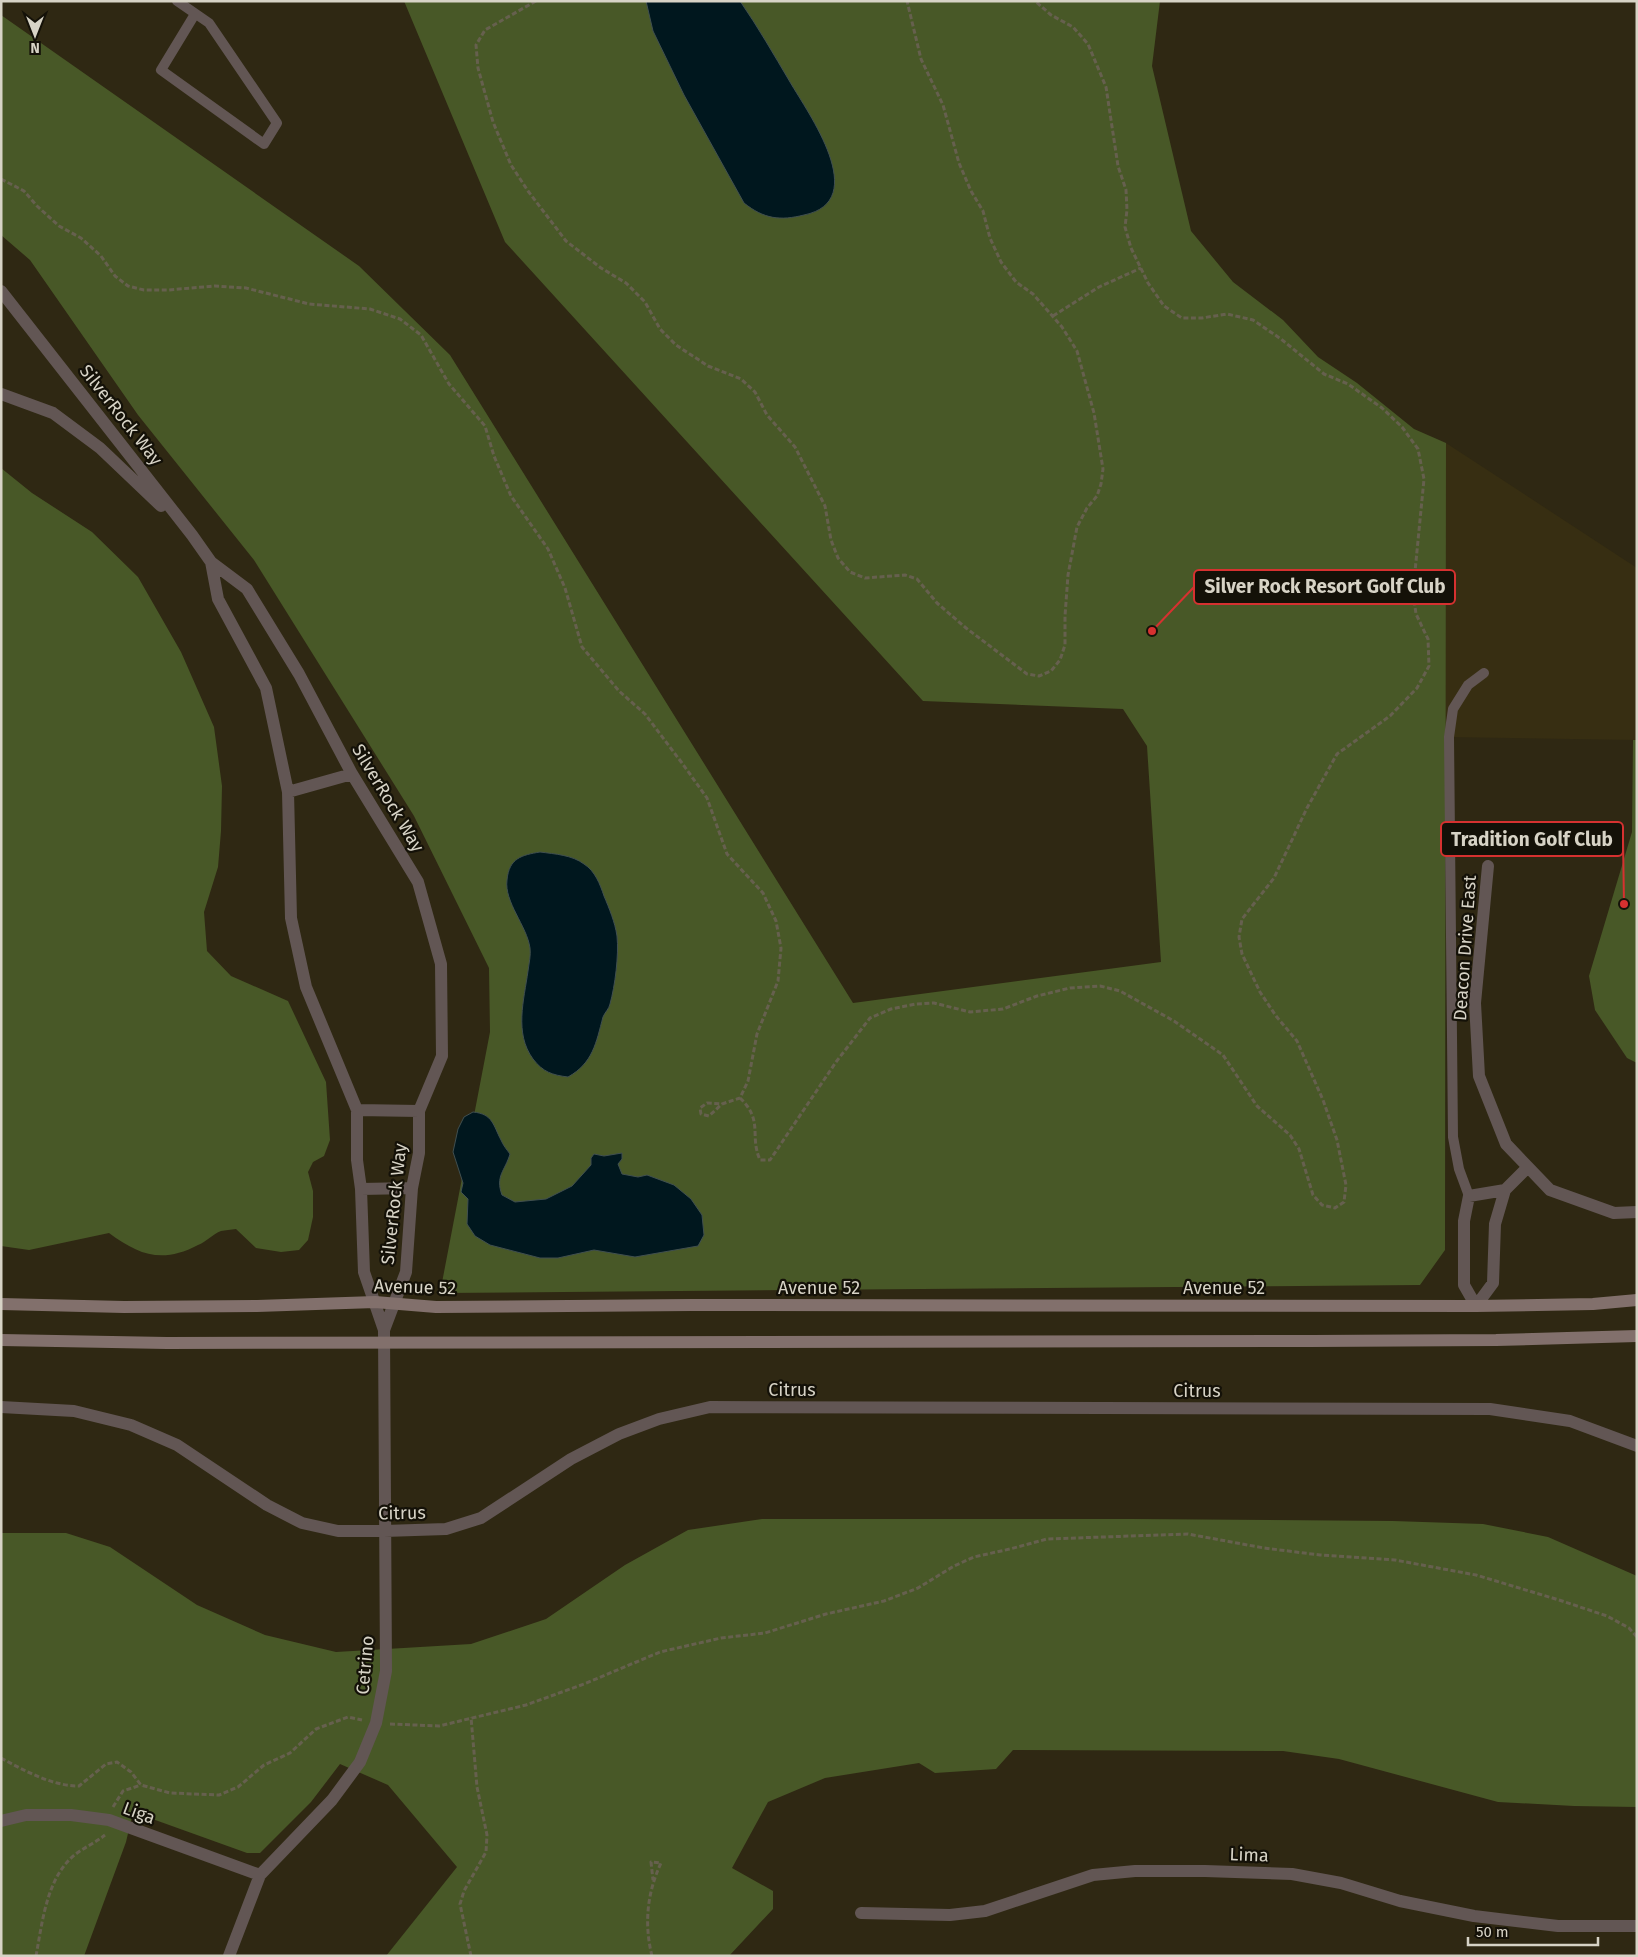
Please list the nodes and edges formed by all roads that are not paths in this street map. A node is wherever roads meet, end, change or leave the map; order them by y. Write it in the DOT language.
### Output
graph roads {
  1 [pos="177,1"];
  2 [pos="195,14"];
  3 [pos="1,291"];
  4 [pos="1,394"];
  5 [pos="192,535"];
  6 [pos="211,562"];
  7 [pos="1484,672"];
  8 [pos="352,774"];
  9 [pos="288,792"];
  10 [pos="1488,866"];
  11 [pos="357,1110"];
  12 [pos="419,1111"];
  13 [pos="1528,1167"];
  14 [pos="412,1188"];
  15 [pos="361,1189"];
  16 [pos="1505,1190"];
  17 [pos="1468,1196"];
  18 [pos="1637,1212"];
  19 [pos="1637,1300"];
  20 [pos="375,1302"];
  21 [pos="1,1304"];
  22 [pos="394,1304"];
  23 [pos="1476,1306"];
  24 [pos="1637,1336"];
  25 [pos="384,1337"];
  26 [pos="1,1340"];
  27 [pos="1,1407"];
  28 [pos="1637,1446"];
  29 [pos="384,1531"];
  30 [pos="1,1821"];
  31 [pos="260,1875"];
  32 [pos="861,1913"];
  33 [pos="1637,1926"];
  34 [pos="229,1956"];
  1 -- 2 [label="lane"];
  2 -- 2 [label="lane"];
  3 -- 5 [label="street, SilverRock Way"];
  4 -- 5 [label="street"];
  5 -- 6 [label="street, SilverRock Way"];
  6 -- 8 [label="street, SilverRock Way"];
  6 -- 9 [label="street, SilverRock Way"];
  7 -- 17 [label="lane"];
  8 -- 9 [label="street"];
  8 -- 12 [label="street, SilverRock Way"];
  9 -- 11 [label="street, SilverRock Way"];
  10 -- 13 [label="street, Deacon Drive East"];
  11 -- 12 [label="street"];
  11 -- 15 [label="street, SilverRock Way"];
  12 -- 14 [label="street, SilverRock Way"];
  13 -- 16 [label="street"];
  13 -- 18 [label="street, Deacon Drive East"];
  14 -- 15 [label="street"];
  14 -- 22 [label="street, SilverRock Way"];
  15 -- 20 [label="street, SilverRock Way"];
  16 -- 17 [label="street"];
  16 -- 23 [label="street"];
  17 -- 23 [label="street"];
  19 -- 23 [label="main road, Avenue 52"];
  20 -- 21 [label="main road, Avenue 52"];
  20 -- 22 [label="main road, Avenue 52"];
  20 -- 25 [label="street, SilverRock Way"];
  22 -- 23 [label="main road, Avenue 52"];
  22 -- 25 [label="street, SilverRock Way"];
  24 -- 25 [label="main road"];
  25 -- 26 [label="main road"];
  25 -- 29 [label="street, Cetrino"];
  27 -- 29 [label="street, Citrus"];
  28 -- 29 [label="street, Citrus"];
  29 -- 31 [label="street, Cetrino"];
  30 -- 31 [label="street, Liga"];
  31 -- 34 [label="street, Cetrino"];
  32 -- 33 [label="street, Lima"];
}
